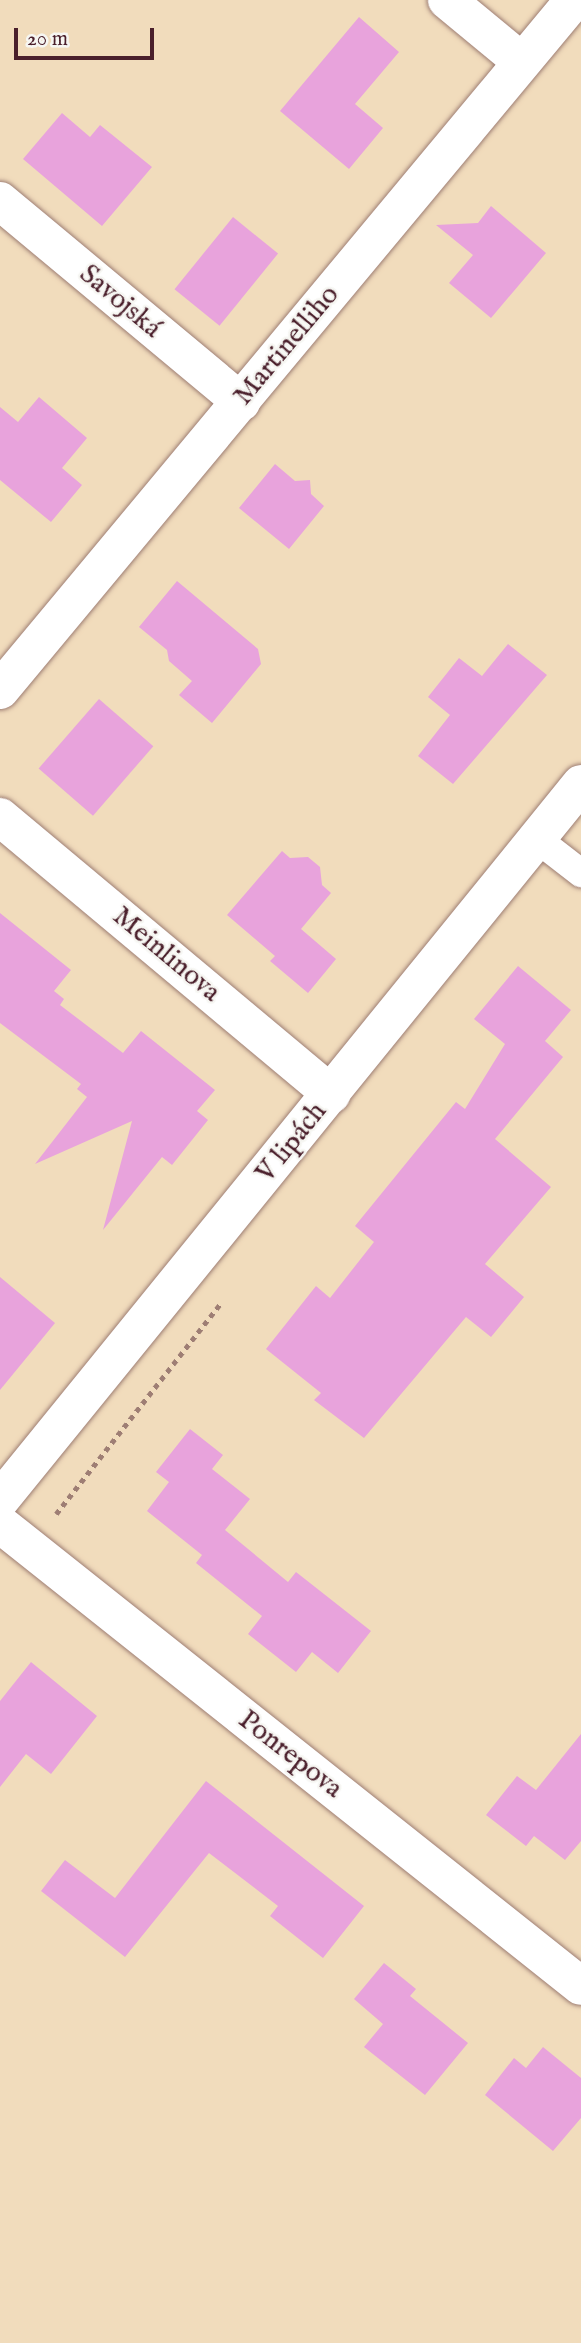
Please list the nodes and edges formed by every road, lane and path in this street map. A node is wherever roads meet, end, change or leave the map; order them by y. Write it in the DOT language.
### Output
graph roads {
  1 [pos="447,0"];
  2 [pos="574,0"];
  3 [pos="522,62"];
  4 [pos="0,201"];
  5 [pos="240,402"];
  6 [pos="0,690"];
  7 [pos="581,784"];
  8 [pos="0,817"];
  9 [pos="537,839"];
  10 [pos="581,873"];
  11 [pos="331,1094"];
  12 [pos="0,1500"];
  13 [pos="0,1524"];
  14 [pos="581,1986"];
  1 -- 3 [label="street"];
  2 -- 3 [label="street, Martinelliho"];
  3 -- 5 [label="street, Martinelliho"];
  4 -- 5 [label="street, Savojská"];
  5 -- 6 [label="street, Martinelliho"];
  7 -- 9 [label="street, V lipách"];
  8 -- 11 [label="street, Meinlinova"];
  9 -- 10 [label="lane"];
  9 -- 11 [label="street, V lipách"];
  11 -- 12 [label="street, V lipách"];
  13 -- 14 [label="street, Ponrepova"];
}
